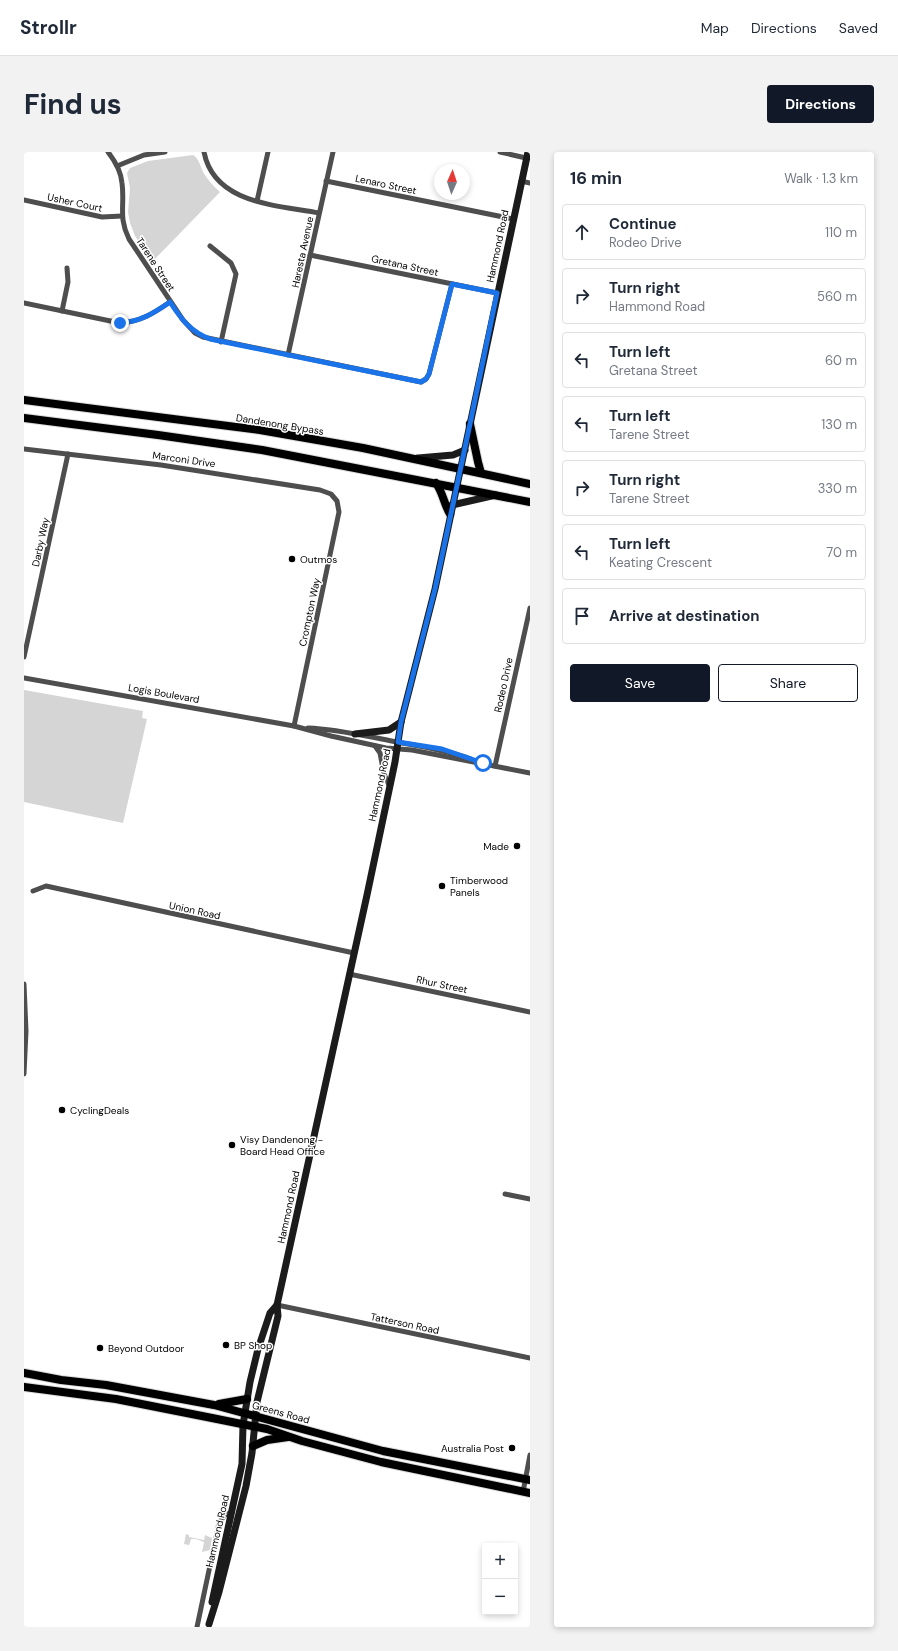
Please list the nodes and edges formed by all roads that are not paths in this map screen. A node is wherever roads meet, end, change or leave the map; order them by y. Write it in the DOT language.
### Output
graph roads {
  1 [pos="108,152"];
  2 [pos="165,152"];
  3 [pos="204,152"];
  4 [pos="268,152"];
  5 [pos="332,152"];
  6 [pos="500,152"];
  7 [pos="527,155"];
  8 [pos="117,166"];
  9 [pos="326,181"];
  10 [pos="521,181"];
  11 [pos="530,183"];
  12 [pos="24,200"];
  13 [pos="257,201"];
  14 [pos="319,213"];
  15 [pos="122,216"];
  16 [pos="513,219"];
  17 [pos="210,246"];
  18 [pos="310,255"];
  19 [pos="68,268"];
  20 [pos="452,284"];
  21 [pos="497,293"];
  22 [pos="170,302"];
  23 [pos="24,303"];
  24 [pos="62,311"];
  25 [pos="221,342"];
  26 [pos="288,355"];
  27 [pos="24,400"];
  28 [pos="24,418"];
  29 [pos="470,424"];
  30 [pos="24,449"];
  31 [pos="465,450"];
  32 [pos="68,454"];
  33 [pos="410,458"];
  34 [pos="460,469"];
  35 [pos="482,473"];
  36 [pos="436,483"];
  37 [pos="530,484"];
  38 [pos="456,487"];
  39 [pos="496,495"];
  40 [pos="338,501"];
  41 [pos="530,502"];
  42 [pos="452,505"];
  43 [pos="450,514"];
  44 [pos="530,608"];
  45 [pos="24,657"];
  46 [pos="24,678"];
  47 [pos="401,722"];
  48 [pos="294,726"];
  49 [pos="300,727"];
  50 [pos="355,734"];
  51 [pos="374,745"];
  52 [pos="397,745"];
  53 [pos="495,766"];
  54 [pos="530,773"];
  55 [pos="390,785"];
  56 [pos="33,891"];
  57 [pos="354,953"];
  58 [pos="349,974"];
  59 [pos="24,984"];
  60 [pos="530,1012"];
  61 [pos="24,1074"];
  62 [pos="505,1194"];
  63 [pos="530,1199"];
  64 [pos="276,1306"];
  65 [pos="530,1358"];
  66 [pos="24,1373"];
  67 [pos="24,1386"];
  68 [pos="247,1399"];
  69 [pos="214,1405"];
  70 [pos="245,1413"];
  71 [pos="256,1415"];
  72 [pos="243,1425"];
  73 [pos="254,1427"];
  74 [pos="291,1437"];
  75 [pos="253,1446"];
  76 [pos="396,1453"];
  77 [pos="530,1455"];
  78 [pos="394,1464"];
  79 [pos="528,1479"];
  80 [pos="527,1492"];
  81 [pos="232,1512"];
  82 [pos="209,1625"];
  83 [pos="197,1627"];
  1 -- 8 [label="street, Tarene Street"];
  2 -- 8 [label="street"];
  3 -- 13 [label="street"];
  4 -- 13 [label="street"];
  5 -- 9 [label="street, Haresta Avenue"];
  6 -- 7 [label="street"];
  7 -- 10 [label="main road, Hammond Road"];
  8 -- 15 [label="street, Tarene Street"];
  9 -- 14 [label="street, Haresta Avenue"];
  9 -- 16 [label="street, Lenaro Street"];
  10 -- 11 [label="street"];
  10 -- 16 [label="main road, Hammond Road"];
  12 -- 15 [label="street, Usher Court"];
  13 -- 14 [label="street"];
  14 -- 18 [label="street, Haresta Avenue"];
  15 -- 22 [label="street, Tarene Street"];
  16 -- 21 [label="main road, Hammond Road"];
  17 -- 25 [label="street"];
  18 -- 20 [label="street, Gretana Street"];
  18 -- 26 [label="street, Haresta Avenue"];
  19 -- 24 [label="street"];
  20 -- 21 [label="street, Gretana Street"];
  20 -- 26 [label="street, Tarene Street"];
  21 -- 29 [label="main road, Hammond Road"];
  22 -- 24 [label="street"];
  22 -- 25 [label="street, Tarene Street"];
  23 -- 24 [label="street"];
  25 -- 26 [label="street, Tarene Street"];
  27 -- 33 [label="main road, Dandenong Bypass"];
  28 -- 36 [label="main road"];
  29 -- 31 [label="main road, Hammond Road"];
  29 -- 35 [label="main road"];
  30 -- 32 [label="street, Marconi Drive"];
  31 -- 33 [label="main road"];
  31 -- 34 [label="main road, Hammond Road"];
  32 -- 40 [label="street, Marconi Drive"];
  32 -- 45 [label="street, Darby Way"];
  33 -- 34 [label="main road, Dandenong Bypass"];
  34 -- 35 [label="main road, Dandenong Bypass"];
  34 -- 38 [label="main road, Hammond Road"];
  35 -- 37 [label="main road, Dandenong Bypass"];
  36 -- 38 [label="main road"];
  36 -- 43 [label="main road"];
  38 -- 39 [label="main road"];
  38 -- 42 [label="main road, Hammond Road"];
  39 -- 41 [label="main road"];
  39 -- 42 [label="main road"];
  40 -- 48 [label="street, Crompton Way"];
  42 -- 43 [label="main road, Hammond Road"];
  43 -- 47 [label="main road, Hammond Road"];
  44 -- 53 [label="street, Rodeo Drive"];
  46 -- 48 [label="street, Logis Boulevard"];
  47 -- 50 [label="main road"];
  47 -- 52 [label="main road, Hammond Road"];
  48 -- 49 [label="street, Logis Boulevard"];
  49 -- 50 [label="street, Logis Boulevard"];
  49 -- 51 [label="street, Logis Boulevard"];
  50 -- 52 [label="street, Logis Boulevard"];
  51 -- 52 [label="street, Logis Boulevard"];
  51 -- 55 [label="street"];
  52 -- 53 [label="street"];
  52 -- 55 [label="main road, Hammond Road"];
  53 -- 54 [label="street"];
  55 -- 57 [label="main road, Hammond Road"];
  56 -- 57 [label="street, Union Road"];
  57 -- 58 [label="main road, Hammond Road"];
  58 -- 60 [label="street, Rhur Street"];
  58 -- 64 [label="main road, Hammond Road"];
  59 -- 61 [label="street"];
  62 -- 63 [label="street"];
  64 -- 65 [label="street, Tatterson Road"];
  64 -- 68 [label="main road, Hammond Road"];
  64 -- 71 [label="main road, Hammond Road"];
  66 -- 69 [label="main road, Greens Road"];
  67 -- 72 [label="main road, Greens Road"];
  68 -- 69 [label="main road"];
  68 -- 70 [label="main road, Hammond Road"];
  69 -- 70 [label="main road, Greens Road"];
  70 -- 71 [label="main road, Greens Road"];
  70 -- 72 [label="main road, Hammond Road"];
  71 -- 73 [label="main road, Hammond Road"];
  71 -- 76 [label="main road, Greens Road"];
  72 -- 73 [label="main road, Greens Road"];
  72 -- 81 [label="main road, Hammond Road"];
  73 -- 74 [label="main road, Greens Road"];
  73 -- 75 [label="main road, Hammond Road"];
  74 -- 75 [label="main road"];
  74 -- 78 [label="main road, Greens Road"];
  75 -- 82 [label="main road, Hammond Road"];
  76 -- 78 [label="main road"];
  76 -- 79 [label="main road, Greens Road"];
  77 -- 79 [label="street"];
  78 -- 80 [label="main road, Greens Road"];
  79 -- 80 [label="street"];
  81 -- 82 [label="main road, Hammond Road"];
  81 -- 83 [label="street"];
}
